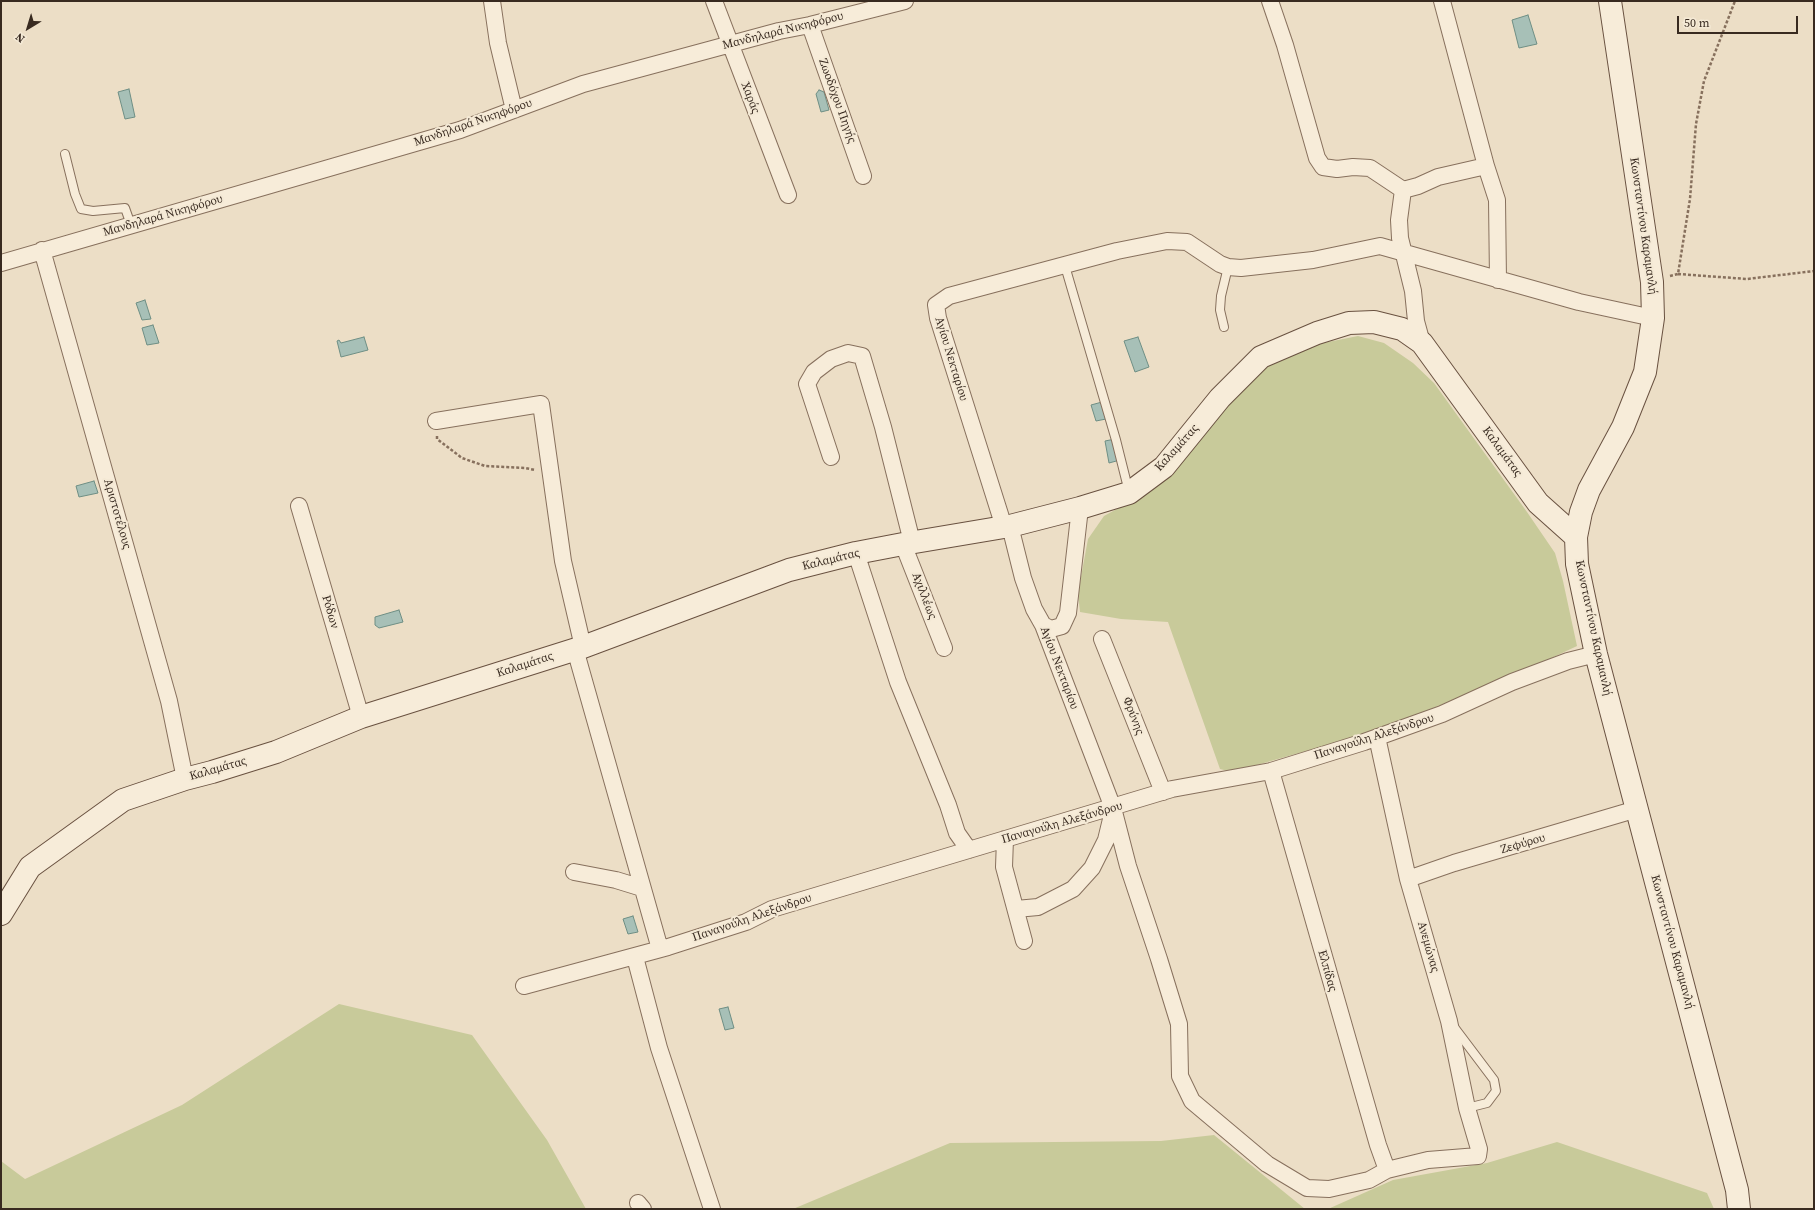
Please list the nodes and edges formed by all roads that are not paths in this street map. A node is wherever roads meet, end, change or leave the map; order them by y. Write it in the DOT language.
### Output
graph roads {
  1 [pos="492,1"];
  2 [pos="714,1"];
  3 [pos="905,1"];
  4 [pos="1270,1"];
  5 [pos="1442,1"];
  6 [pos="1610,1"];
  7 [pos="854,7"];
  8 [pos="810,25"];
  9 [pos="729,44"];
  10 [pos="514,110"];
  11 [pos="65,154"];
  12 [pos="1486,166"];
  13 [pos="864,176"];
  14 [pos="1403,190"];
  15 [pos="788,195"];
  16 [pos="131,225"];
  17 [pos="42,250"];
  18 [pos="1402,251"];
  19 [pos="1,263"];
  20 [pos="1065,266"];
  21 [pos="1228,267"];
  22 [pos="1498,280"];
  23 [pos="1653,318"];
  24 [pos="1224,327"];
  25 [pos="1422,343"];
  26 [pos="436,421"];
  27 [pos="831,457"];
  28 [pos="1129,493"];
  29 [pos="299,506"];
  30 [pos="1080,508"];
  31 [pos="1007,527"];
  32 [pos="1576,537"];
  33 [pos="908,543"];
  34 [pos="856,553"];
  35 [pos="1043,624"];
  36 [pos="1102,639"];
  37 [pos="579,648"];
  38 [pos="944,648"];
  39 [pos="1596,654"];
  40 [pos="361,718"];
  41 [pos="1377,738"];
  42 [pos="1271,771"];
  43 [pos="185,779"];
  44 [pos="1163,792"];
  45 [pos="1113,808"];
  46 [pos="1637,809"];
  47 [pos="1005,840"];
  48 [pos="969,850"];
  49 [pos="574,872"];
  50 [pos="1408,879"];
  51 [pos="642,888"];
  52 [pos="1016,909"];
  53 [pos="1,914"];
  54 [pos="1024,941"];
  55 [pos="660,949"];
  56 [pos="635,957"];
  57 [pos="524,986"];
  58 [pos="1449,1021"];
  59 [pos="1467,1108"];
  60 [pos="1478,1156"];
  61 [pos="1387,1170"];
  62 [pos="712,1209"];
  63 [pos="1739,1209"];
  1 -- 10 [label="street"];
  2 -- 9 [label="street, Χαράς"];
  3 -- 7 [label="street, Μανδηλαρά Νικηφόρου"];
  4 -- 14 [label="street"];
  5 -- 12 [label="street"];
  6 -- 23 [label="street, Κωνσταντίνου Καραμανλή"];
  7 -- 8 [label="street, Μανδηλαρά Νικηφόρου"];
  8 -- 9 [label="street, Μανδηλαρά Νικηφόρου"];
  8 -- 13 [label="street, Ζωοδόχου Πηγής"];
  9 -- 10 [label="street, Μανδηλαρά Νικηφόρου"];
  9 -- 15 [label="street, Χαράς"];
  10 -- 16 [label="street, Μανδηλαρά Νικηφόρου"];
  11 -- 16 [label="lane"];
  12 -- 14 [label="street"];
  12 -- 22 [label="street"];
  14 -- 18 [label="street"];
  16 -- 17 [label="street, Μανδηλαρά Νικηφόρου"];
  17 -- 19 [label="street, Μανδηλαρά Νικηφόρου"];
  17 -- 43 [label="street, Αριστοτέλους"];
  18 -- 21 [label="street"];
  18 -- 22 [label="street"];
  18 -- 25 [label="street"];
  20 -- 21 [label="street"];
  20 -- 28 [label="lane"];
  20 -- 31 [label="street, Αγίου Νεκταρίου"];
  21 -- 24 [label="lane"];
  22 -- 23 [label="street"];
  23 -- 32 [label="street, Κωνσταντίνου Καραμανλή"];
  25 -- 28 [label="street, Καλαμάτας"];
  25 -- 32 [label="street, Καλαμάτας"];
  26 -- 37 [label="street"];
  27 -- 33 [label="street, Αχιλλέως"];
  28 -- 30 [label="street, Καλαμάτας"];
  29 -- 40 [label="street, Ρόδων"];
  30 -- 31 [label="street, Καλαμάτας"];
  30 -- 35 [label="street"];
  31 -- 33 [label="street, Καλαμάτας"];
  31 -- 35 [label="street, Αγίου Νεκταρίου"];
  32 -- 39 [label="street, Κωνσταντίνου Καραμανλή"];
  33 -- 34 [label="street, Καλαμάτας"];
  33 -- 38 [label="street, Αχιλλέως"];
  34 -- 37 [label="street, Καλαμάτας"];
  34 -- 48 [label="street"];
  35 -- 45 [label="street, Αγίου Νεκταρίου"];
  36 -- 44 [label="street, Φρύνης"];
  37 -- 40 [label="street, Καλαμάτας"];
  37 -- 51 [label="street"];
  39 -- 41 [label="street, Παναγούλη Αλεξάνδρου"];
  39 -- 46 [label="street, Κωνσταντίνου Καραμανλή"];
  40 -- 43 [label="street, Καλαμάτας"];
  41 -- 42 [label="street, Παναγούλη Αλεξάνδρου"];
  41 -- 50 [label="street, Ανεμώνας"];
  42 -- 44 [label="street, Παναγούλη Αλεξάνδρου"];
  42 -- 61 [label="street, Ελπίδας"];
  43 -- 53 [label="street, Καλαμάτας"];
  44 -- 45 [label="street, Παναγούλη Αλεξάνδρου"];
  45 -- 47 [label="street, Παναγούλη Αλεξάνδρου"];
  45 -- 52 [label="street"];
  45 -- 61 [label="street, Αγίου Νεκταρίου"];
  46 -- 50 [label="street, Ζεφύρου"];
  46 -- 63 [label="street, Κωνσταντίνου Καραμανλή"];
  47 -- 48 [label="street, Παναγούλη Αλεξάνδρου"];
  47 -- 52 [label="street"];
  48 -- 55 [label="street, Παναγούλη Αλεξάνδρου"];
  49 -- 51 [label="street"];
  50 -- 58 [label="street, Ανεμώνας"];
  51 -- 55 [label="street"];
  52 -- 54 [label="street"];
  55 -- 56 [label="street, Παναγούλη Αλεξάνδρου"];
  56 -- 57 [label="street, Παναγούλη Αλεξάνδρου"];
  56 -- 62 [label="street"];
  58 -- 59 [label="street, Ανεμώνας"];
  58 -- 59 [label="lane"];
  59 -- 60 [label="street, Ανεμώνας"];
  60 -- 61 [label="street, Αγίου Νεκταρίου"];
}
